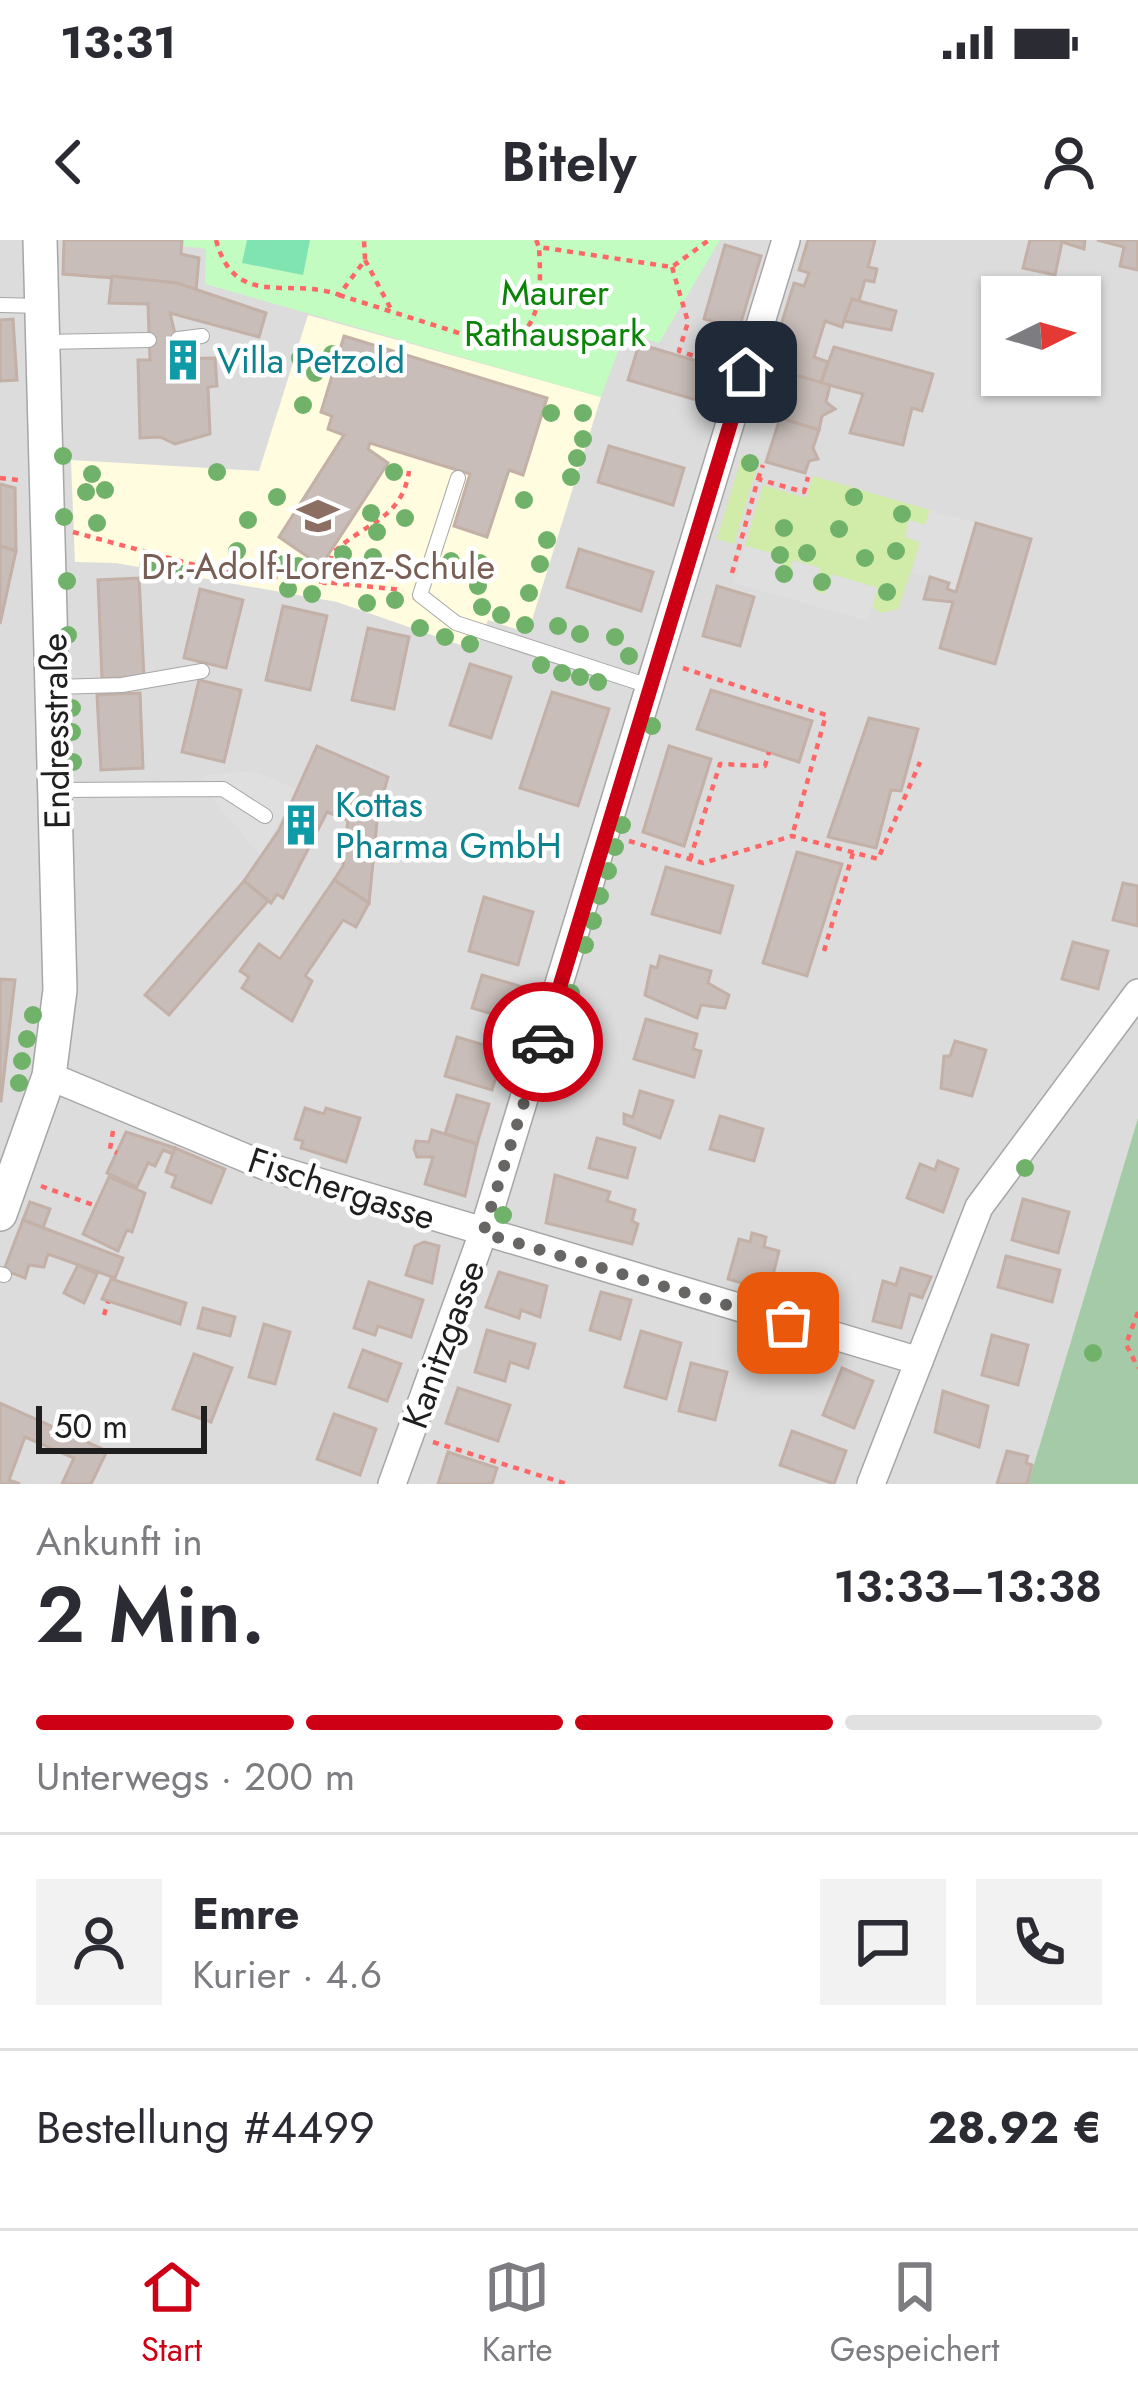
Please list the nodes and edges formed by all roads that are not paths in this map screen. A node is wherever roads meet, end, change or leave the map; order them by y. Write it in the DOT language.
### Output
graph roads {
  1 [pos="40,240"];
  2 [pos="786,240"];
  3 [pos="0,305"];
  4 [pos="41,306"];
  5 [pos="202,337"];
  6 [pos="178,339"];
  7 [pos="149,340"];
  8 [pos="43,342"];
  9 [pos="458,478"];
  10 [pos="202,671"];
  11 [pos="656,674"];
  12 [pos="55,687"];
  13 [pos="57,790"];
  14 [pos="266,816"];
  15 [pos="1138,993"];
  16 [pos="49,1076"];
  17 [pos="0,1214"];
  18 [pos="483,1233"];
  19 [pos="919,1361"];
  20 [pos="392,1484"];
  21 [pos="871,1484"];
  1 -- 4 [label="street, Endresstraße"];
  2 -- 11 [label="street, Kanitzgasse"];
  3 -- 4 [label="lane"];
  4 -- 8 [label="street, Endresstraße"];
  5 -- 6 [label="lane"];
  7 -- 8 [label="lane"];
  8 -- 12 [label="street, Endresstraße"];
  9 -- 11 [label="lane"];
  10 -- 12 [label="lane"];
  11 -- 18 [label="street, Kanitzgasse"];
  12 -- 13 [label="street, Endresstraße"];
  13 -- 14 [label="lane"];
  13 -- 16 [label="street, Endresstraße"];
  15 -- 19 [label="street"];
  16 -- 17 [label="street, Endresstraße"];
  16 -- 18 [label="street, Fischergasse"];
  18 -- 19 [label="street, Fischergasse"];
  18 -- 20 [label="street, Kanitzgasse"];
  19 -- 21 [label="street"];
}
